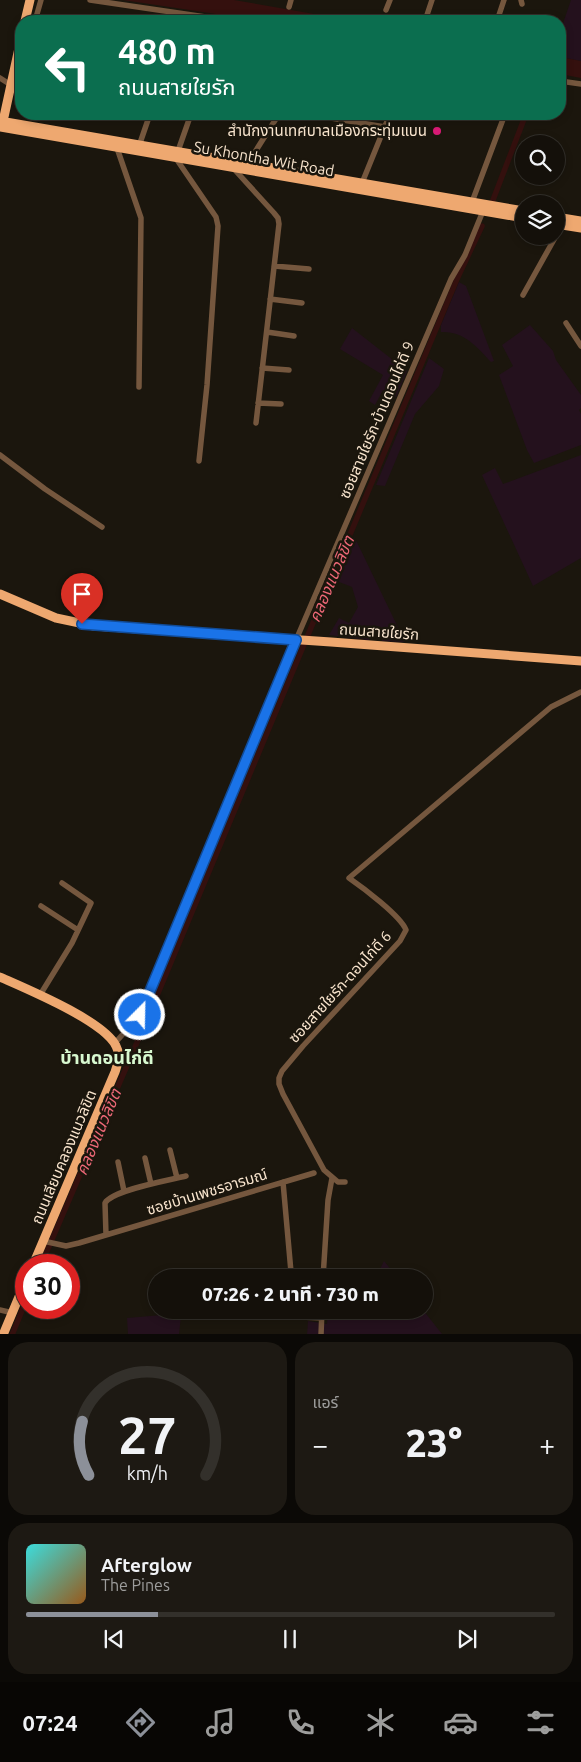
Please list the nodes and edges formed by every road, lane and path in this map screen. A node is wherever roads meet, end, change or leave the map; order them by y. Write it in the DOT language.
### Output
graph roads {
  1 [pos="41,0"];
  2 [pos="90,0"];
  3 [pos="291,0"];
  4 [pos="390,0"];
  5 [pos="432,0"];
  6 [pos="504,0"];
  7 [pos="30,1"];
  8 [pos="289,8"];
  9 [pos="386,10"];
  10 [pos="187,14"];
  11 [pos="26,15"];
  12 [pos="37,15"];
  13 [pos="193,15"];
  14 [pos="427,15"];
  15 [pos="499,15"];
  16 [pos="0,78"];
  17 [pos="15,79"];
  18 [pos="566,82"];
  19 [pos="581,84"];
  20 [pos="148,120"];
  21 [pos="190,120"];
  22 [pos="276,120"];
  23 [pos="343,120"];
  24 [pos="388,120"];
  25 [pos="503,120"];
  26 [pos="1,126"];
  27 [pos="385,127"];
  28 [pos="118,148"];
  29 [pos="138,148"];
  30 [pos="176,154"];
  31 [pos="230,163"];
  32 [pos="248,163"];
  33 [pos="362,183"];
  34 [pos="472,202"];
  35 [pos="515,209"];
  36 [pos="483,211"];
  37 [pos="515,216"];
  38 [pos="565,218"];
  39 [pos="581,221"];
  40 [pos="565,225"];
  41 [pos="581,228"];
  42 [pos="551,245"];
  43 [pos="274,266"];
  44 [pos="309,269"];
  45 [pos="523,295"];
  46 [pos="270,299"];
  47 [pos="302,303"];
  48 [pos="566,323"];
  49 [pos="266,332"];
  50 [pos="294,336"];
  51 [pos="581,346"];
  52 [pos="262,368"];
  53 [pos="289,370"];
  54 [pos="139,387"];
  55 [pos="258,402"];
  56 [pos="281,404"];
  57 [pos="256,423"];
  58 [pos="0,455"];
  59 [pos="199,462"];
  60 [pos="102,527"];
  61 [pos="0,594"];
  62 [pos="302,640"];
  63 [pos="581,661"];
  64 [pos="581,692"];
  65 [pos="62,883"];
  66 [pos="41,906"];
  67 [pos="78,930"];
  68 [pos="0,977"];
  69 [pos="40,996"];
  70 [pos="115,1043"];
  71 [pos="170,1150"];
  72 [pos="145,1158"];
  73 [pos="118,1162"];
  74 [pos="314,1173"];
  75 [pos="186,1176"];
  76 [pos="177,1178"];
  77 [pos="332,1178"];
  78 [pos="283,1182"];
  79 [pos="345,1182"];
  80 [pos="151,1184"];
  81 [pos="124,1191"];
  82 [pos="106,1235"];
  83 [pos="45,1242"];
  84 [pos="39,1254"];
  85 [pos="291,1269"];
  86 [pos="324,1269"];
  87 [pos="15,1307"];
  88 [pos="0,1310"];
  89 [pos="13,1312"];
  90 [pos="322,1319"];
  91 [pos="3,1334"];
  92 [pos="321,1334"];
  1 -- 12 [label="street"];
  2 -- 10 [label="street"];
  3 -- 8 [label="street"];
  4 -- 9 [label="street"];
  5 -- 14 [label="street"];
  6 -- 15 [label="street"];
  7 -- 11 [label="street"];
  10 -- 13 [label="street"];
  16 -- 17 [label="street"];
  17 -- 26 [label="street"];
  18 -- 19 [label="street"];
  20 -- 29 [label="street"];
  21 -- 30 [label="street"];
  22 -- 32 [label="street"];
  23 -- 27 [label="street"];
  24 -- 27 [label="street"];
  25 -- 34 [label="street"];
  26 -- 28 [label="street, Su Khontha Wit Road"];
  26 -- 29 [label="street, Su Khontha Wit Road"];
  27 -- 33 [label="street"];
  28 -- 29 [label="street, Su Khontha Wit Road"];
  28 -- 54 [label="street"];
  29 -- 30 [label="street, Su Khontha Wit Road"];
  30 -- 31 [label="street, Su Khontha Wit Road"];
  30 -- 59 [label="street"];
  31 -- 32 [label="street, Su Khontha Wit Road"];
  31 -- 36 [label="street, Su Khontha Wit Road"];
  31 -- 43 [label="street"];
  32 -- 33 [label="street, Su Khontha Wit Road"];
  33 -- 34 [label="street, Su Khontha Wit Road"];
  34 -- 35 [label="street, Su Khontha Wit Road"];
  36 -- 37 [label="street, Su Khontha Wit Road"];
  36 -- 62 [label="street, ซอยสายใยรัก-บ้านดอนไก่ดี 9"];
  38 -- 39 [label="street"];
  40 -- 41 [label="street"];
  42 -- 45 [label="street"];
  43 -- 44 [label="street"];
  43 -- 46 [label="street"];
  46 -- 47 [label="street"];
  46 -- 49 [label="street"];
  48 -- 51 [label="street"];
  49 -- 50 [label="street"];
  49 -- 52 [label="street"];
  52 -- 53 [label="street"];
  52 -- 55 [label="street"];
  55 -- 56 [label="street"];
  55 -- 57 [label="street"];
  58 -- 60 [label="street"];
  61 -- 62 [label="street, ถนนสายใยรัก"];
  62 -- 63 [label="street, ถนนสายใยรัก"];
  62 -- 70 [label="street, ซอยสายใยรัก-บ้านดอนไก่ดี 9"];
  64 -- 77 [label="street, ซอยสายใยรัก-ดอนไก่ดี 6"];
  65 -- 67 [label="street"];
  66 -- 67 [label="street"];
  67 -- 69 [label="street"];
  68 -- 69 [label="street"];
  69 -- 70 [label="street"];
  70 -- 83 [label="street, ถนนเลียบคลองแนวลิขิต"];
  71 -- 76 [label="street"];
  72 -- 80 [label="street"];
  73 -- 81 [label="street"];
  74 -- 78 [label="street, ซอยบ้านเพชรอารมณ์"];
  75 -- 76 [label="street, ซอยบ้านเพชรอารมณ์"];
  76 -- 80 [label="street, ซอยบ้านเพชรอารมณ์"];
  77 -- 79 [label="street"];
  77 -- 86 [label="street"];
  78 -- 82 [label="street, ซอยบ้านเพชรอารมณ์"];
  78 -- 85 [label="street"];
  80 -- 81 [label="street, ซอยบ้านเพชรอารมณ์"];
  81 -- 82 [label="street, ซอยบ้านเพชรอารมณ์"];
  82 -- 83 [label="street, ซอยบ้านเพชรอารมณ์"];
  83 -- 84 [label="street, ถนนเลียบคลองแนวลิขิต"];
  87 -- 89 [label="street"];
  88 -- 89 [label="street"];
  89 -- 91 [label="street"];
  90 -- 92 [label="street"];
}
